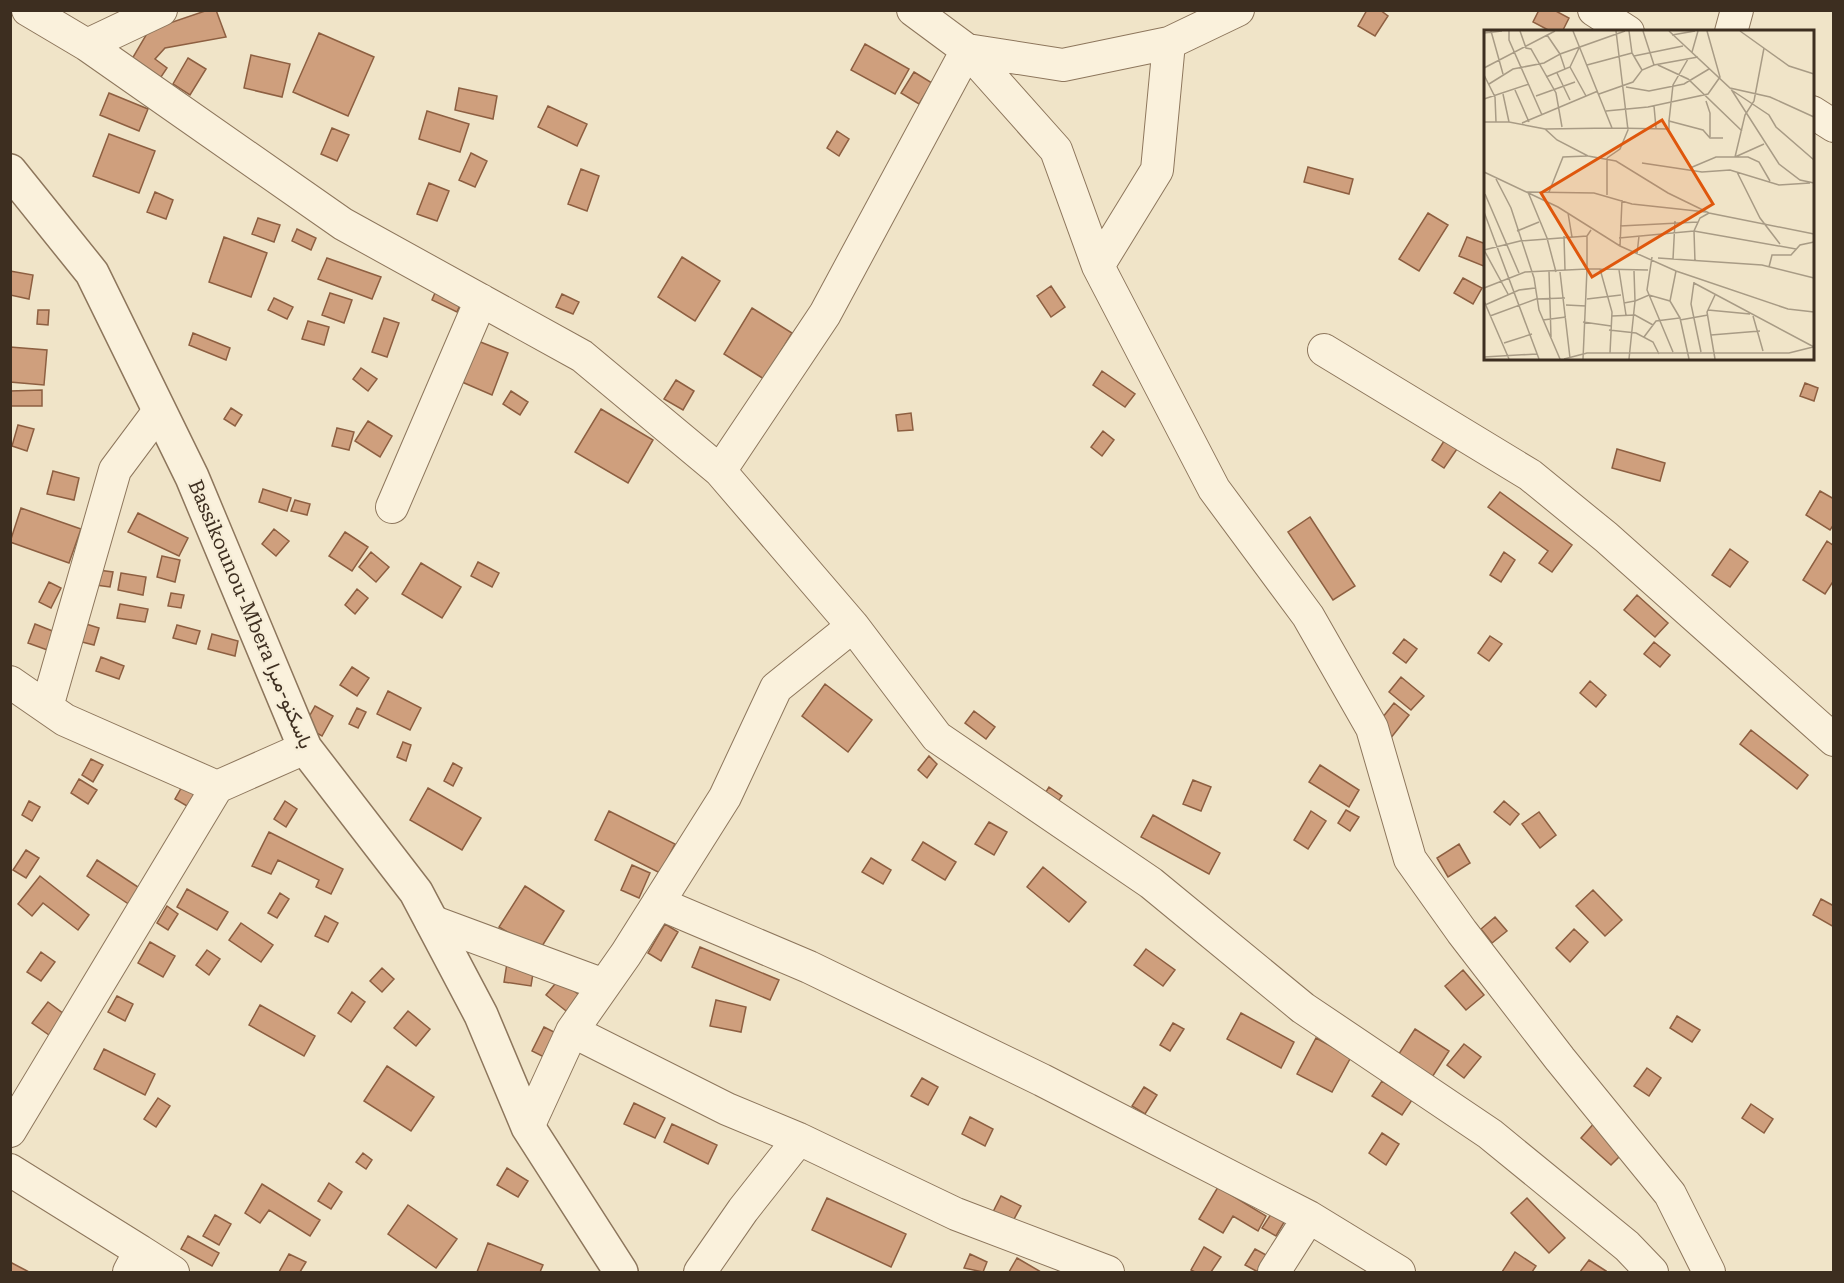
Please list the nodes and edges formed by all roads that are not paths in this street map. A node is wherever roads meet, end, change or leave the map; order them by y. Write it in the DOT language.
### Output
graph roads {
  1 [pos="28,10"];
  2 [pos="161,10"];
  3 [pos="913,10"];
  4 [pos="1238,10"];
  5 [pos="1594,10"];
  6 [pos="1737,10"];
  7 [pos="1625,30"];
  8 [pos="1732,30"];
  9 [pos="1169,43"];
  10 [pos="87,45"];
  11 [pos="967,50"];
  12 [pos="1814,113"];
  13 [pos="1833,126"];
  14 [pos="10,171"];
  15 [pos="1098,266"];
  16 [pos="481,300"];
  17 [pos="1324,350"];
  18 [pos="159,411"];
  19 [pos="720,471"];
  20 [pos="392,507"];
  21 [pos="853,626"];
  22 [pos="10,682"];
  23 [pos="47,707"];
  24 [pos="1822,720"];
  25 [pos="1833,740"];
  26 [pos="306,748"];
  27 [pos="217,787"];
  28 [pos="658,903"];
  29 [pos="431,921"];
  30 [pos="604,985"];
  31 [pos="572,1031"];
  32 [pos="528,1127"];
  33 [pos="10,1131"];
  34 [pos="799,1139"];
  35 [pos="10,1170"];
  36 [pos="1309,1217"];
  37 [pos="135,1262"];
  38 [pos="173,1272"];
  39 [pos="621,1272"];
  40 [pos="700,1272"];
  41 [pos="1108,1272"];
  42 [pos="1274,1272"];
  43 [pos="1399,1272"];
  44 [pos="1652,1272"];
  45 [pos="1708,1272"];
  1 -- 10 [label="street"];
  2 -- 10 [label="street"];
  3 -- 11 [label="street"];
  4 -- 9 [label="street"];
  5 -- 7 [label="street"];
  6 -- 8 [label="street"];
  9 -- 11 [label="street"];
  9 -- 15 [label="street"];
  10 -- 16 [label="street"];
  11 -- 15 [label="street"];
  11 -- 19 [label="street"];
  12 -- 13 [label="street"];
  14 -- 18 [label="street, Bassikounou-Mbera باسكنو-مبرا"];
  15 -- 45 [label="street"];
  16 -- 19 [label="street"];
  16 -- 20 [label="street"];
  17 -- 24 [label="street"];
  18 -- 23 [label="street"];
  18 -- 26 [label="street, Bassikounou-Mbera باسكنو-مبرا"];
  19 -- 21 [label="street"];
  21 -- 28 [label="street"];
  21 -- 44 [label="street"];
  22 -- 23 [label="street"];
  23 -- 27 [label="street"];
  24 -- 25 [label="street"];
  26 -- 27 [label="street"];
  26 -- 29 [label="street, Bassikounou-Mbera باسكنو-مبرا"];
  27 -- 33 [label="street"];
  28 -- 30 [label="street"];
  28 -- 36 [label="street"];
  29 -- 30 [label="street"];
  29 -- 32 [label="street, Bassikounou-Mbera باسكنو-مبرا"];
  30 -- 31 [label="street"];
  31 -- 32 [label="street"];
  31 -- 34 [label="street"];
  32 -- 39 [label="street, Bassikounou-Mbera باسكنو-مبرا"];
  34 -- 40 [label="street"];
  34 -- 41 [label="street"];
  35 -- 37 [label="street"];
  36 -- 42 [label="street"];
  36 -- 43 [label="street"];
  37 -- 38 [label="street"];
}
